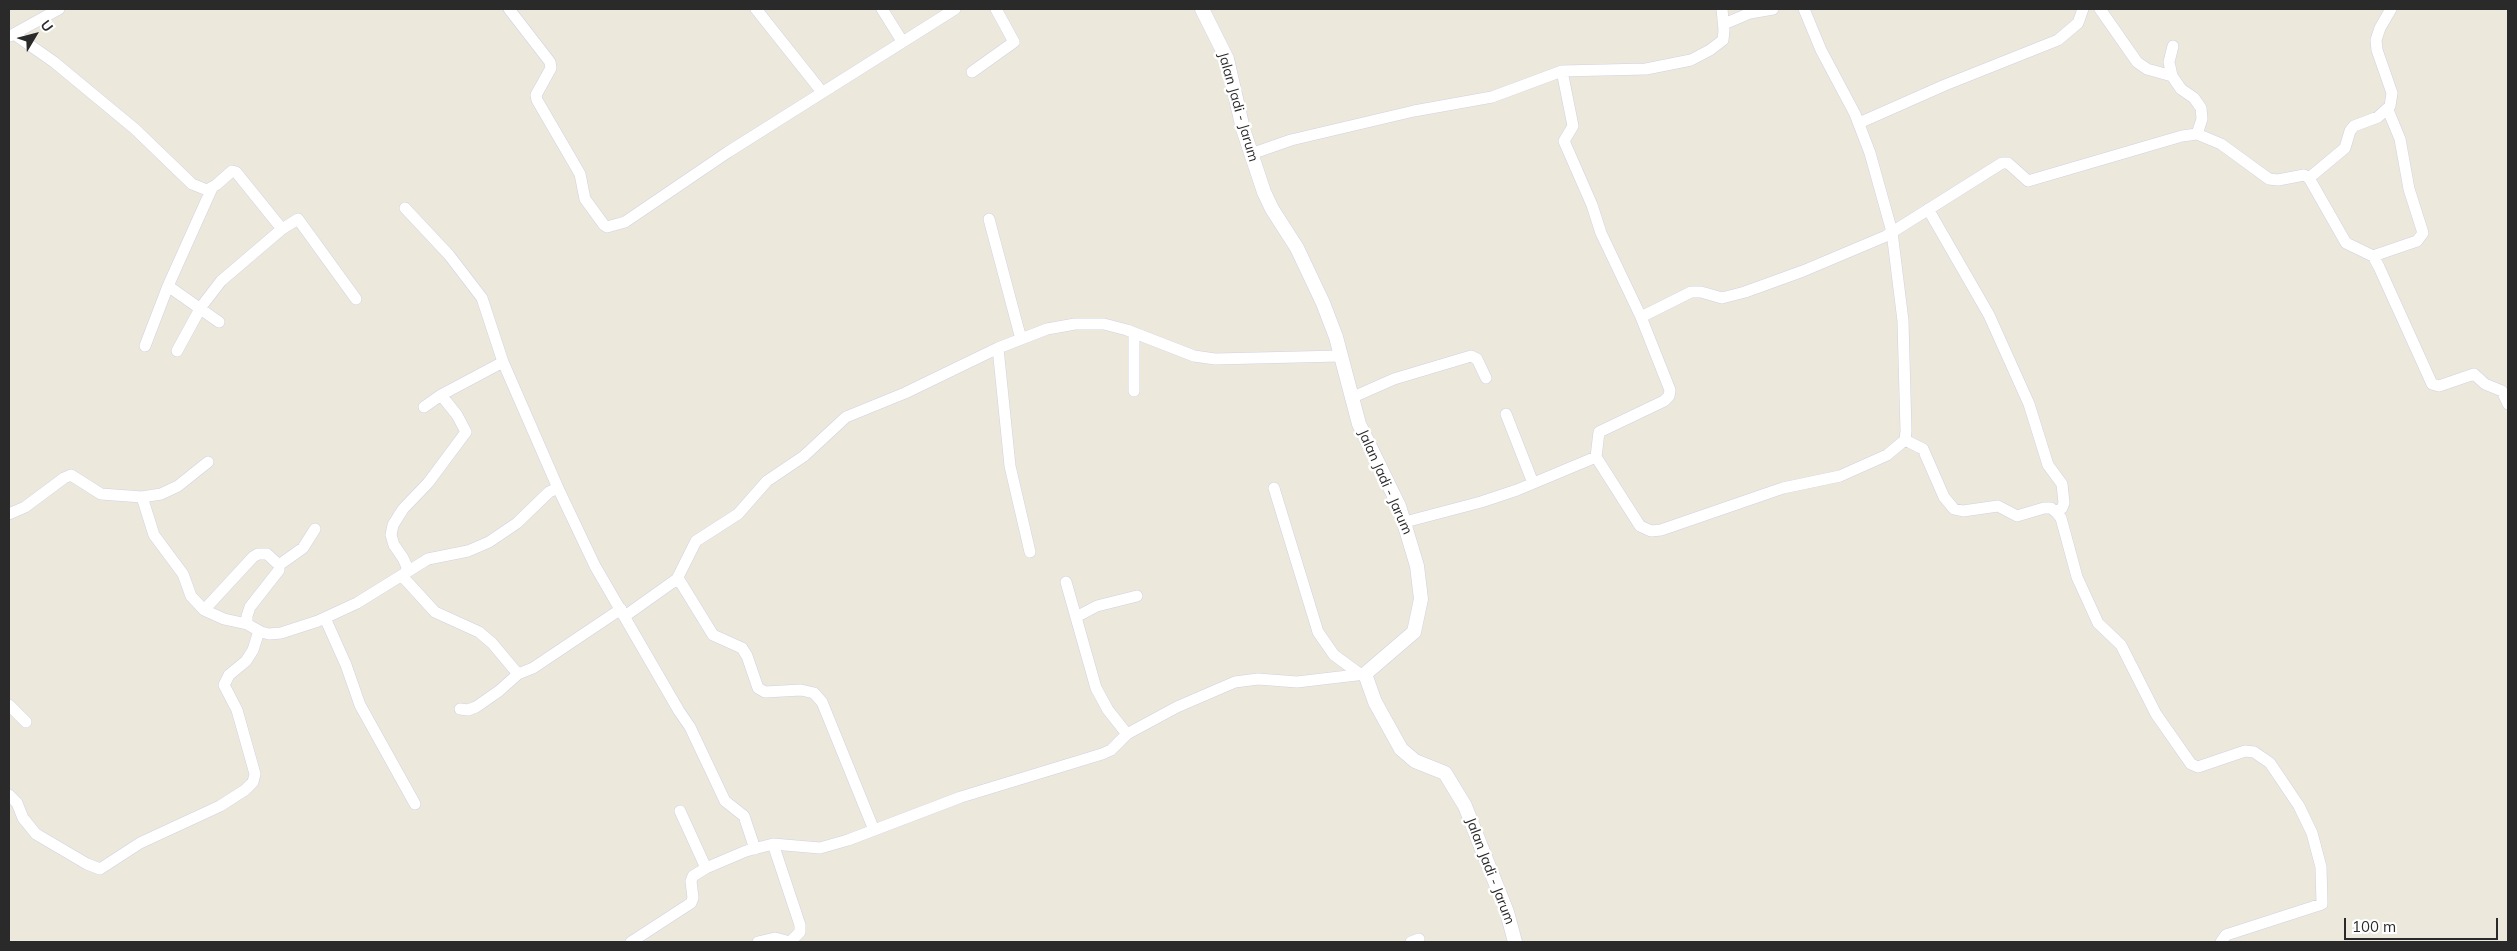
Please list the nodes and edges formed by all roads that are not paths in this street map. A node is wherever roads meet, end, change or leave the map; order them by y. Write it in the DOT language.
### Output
graph roads {
  1 [pos="59,9"];
  2 [pos="510,9"];
  3 [pos="756,9"];
  4 [pos="882,9"];
  5 [pos="954,9"];
  6 [pos="996,9"];
  7 [pos="1202,9"];
  8 [pos="1722,9"];
  9 [pos="1773,9"];
  10 [pos="1804,9"];
  11 [pos="2083,9"];
  12 [pos="2100,9"];
  13 [pos="2391,9"];
  14 [pos="1724,24"];
  15 [pos="12,35"];
  16 [pos="902,40"];
  17 [pos="2173,46"];
  18 [pos="972,72"];
  19 [pos="1562,72"];
  20 [pos="2172,76"];
  21 [pos="822,92"];
  22 [pos="2388,110"];
  23 [pos="1859,123"];
  24 [pos="2197,134"];
  25 [pos="1251,154"];
  26 [pos="2310,178"];
  27 [pos="212,188"];
  28 [pos="405,208"];
  29 [pos="1928,209"];
  30 [pos="989,219"];
  31 [pos="282,229"];
  32 [pos="1892,232"];
  33 [pos="2373,256"];
  34 [pos="168,286"];
  35 [pos="356,299"];
  36 [pos="201,307"];
  37 [pos="1641,317"];
  38 [pos="219,322"];
  39 [pos="1134,333"];
  40 [pos="1020,339"];
  41 [pos="145,346"];
  42 [pos="998,348"];
  43 [pos="177,351"];
  44 [pos="1340,356"];
  45 [pos="503,362"];
  46 [pos="1486,378"];
  47 [pos="1134,391"];
  48 [pos="2505,391"];
  49 [pos="441,395"];
  50 [pos="1351,398"];
  51 [pos="2508,404"];
  52 [pos="424,408"];
  53 [pos="1506,414"];
  54 [pos="1905,440"];
  55 [pos="1596,457"];
  56 [pos="208,462"];
  57 [pos="1533,483"];
  58 [pos="558,488"];
  59 [pos="1274,488"];
  60 [pos="142,497"];
  61 [pos="2056,512"];
  62 [pos="9,514"];
  63 [pos="1405,522"];
  64 [pos="315,529"];
  65 [pos="1030,552"];
  66 [pos="279,565"];
  67 [pos="404,574"];
  68 [pos="678,578"];
  69 [pos="1066,582"];
  70 [pos="1137,596"];
  71 [pos="204,610"];
  72 [pos="623,613"];
  73 [pos="1076,617"];
  74 [pos="325,618"];
  75 [pos="247,624"];
  76 [pos="259,631"];
  77 [pos="518,674"];
  78 [pos="1362,674"];
  79 [pos="9,705"];
  80 [pos="460,709"];
  81 [pos="26,722"];
  82 [pos="1127,734"];
  83 [pos="9,795"];
  84 [pos="415,804"];
  85 [pos="680,811"];
  86 [pos="874,830"];
  87 [pos="773,844"];
  88 [pos="755,849"];
  89 [pos="706,868"];
  90 [pos="631,942"];
  91 [pos="758,942"];
  92 [pos="790,942"];
  93 [pos="1515,942"];
  94 [pos="2221,942"];
  1 -- 15 [label="street"];
  2 -- 21 [label="street"];
  3 -- 21 [label="street"];
  4 -- 16 [label="street"];
  5 -- 16 [label="street"];
  6 -- 18 [label="street"];
  7 -- 25 [label="street, Jalan Jadi - Jarum"];
  8 -- 14 [label="street"];
  9 -- 14 [label="street"];
  10 -- 23 [label="street"];
  11 -- 23 [label="street"];
  12 -- 20 [label="street"];
  13 -- 22 [label="street"];
  14 -- 19 [label="street"];
  15 -- 27 [label="street"];
  16 -- 21 [label="street"];
  17 -- 20 [label="street"];
  19 -- 25 [label="street"];
  19 -- 37 [label="street"];
  20 -- 24 [label="street"];
  22 -- 26 [label="street"];
  22 -- 33 [label="street"];
  23 -- 32 [label="street"];
  24 -- 26 [label="street"];
  24 -- 29 [label="street"];
  25 -- 44 [label="street, Jalan Jadi - Jarum"];
  26 -- 33 [label="street"];
  27 -- 31 [label="street"];
  27 -- 34 [label="street"];
  28 -- 45 [label="street"];
  29 -- 32 [label="street"];
  29 -- 61 [label="street"];
  30 -- 40 [label="street"];
  31 -- 35 [label="street"];
  31 -- 36 [label="street"];
  32 -- 37 [label="street"];
  32 -- 54 [label="street"];
  33 -- 48 [label="street"];
  34 -- 36 [label="street"];
  34 -- 41 [label="street"];
  36 -- 38 [label="street"];
  36 -- 43 [label="street"];
  37 -- 55 [label="street"];
  39 -- 40 [label="street"];
  39 -- 44 [label="street"];
  39 -- 47 [label="street"];
  40 -- 42 [label="street"];
  42 -- 65 [label="street"];
  42 -- 68 [label="street"];
  44 -- 50 [label="street, Jalan Jadi - Jarum"];
  45 -- 49 [label="street"];
  45 -- 58 [label="street"];
  46 -- 50 [label="street"];
  48 -- 51 [label="street"];
  49 -- 52 [label="street"];
  49 -- 67 [label="street"];
  50 -- 63 [label="street, Jalan Jadi - Jarum"];
  53 -- 57 [label="street"];
  54 -- 55 [label="street"];
  54 -- 61 [label="street"];
  55 -- 57 [label="street"];
  56 -- 60 [label="street"];
  57 -- 63 [label="street"];
  58 -- 67 [label="street"];
  58 -- 72 [label="street"];
  59 -- 78 [label="street"];
  60 -- 62 [label="street"];
  60 -- 71 [label="street"];
  61 -- 94 [label="street"];
  63 -- 78 [label="street, Jalan Jadi - Jarum"];
  64 -- 66 [label="street"];
  66 -- 71 [label="street"];
  66 -- 75 [label="street"];
  67 -- 74 [label="street"];
  67 -- 77 [label="street"];
  68 -- 72 [label="street"];
  68 -- 86 [label="street"];
  69 -- 73 [label="street"];
  70 -- 73 [label="street"];
  71 -- 75 [label="street"];
  72 -- 77 [label="street"];
  72 -- 88 [label="street"];
  73 -- 82 [label="street"];
  74 -- 76 [label="street"];
  74 -- 84 [label="street"];
  75 -- 76 [label="street"];
  76 -- 83 [label="street"];
  77 -- 80 [label="street"];
  78 -- 82 [label="street"];
  78 -- 93 [label="street, Jalan Jadi - Jarum"];
  79 -- 81 [label="street"];
  82 -- 86 [label="street"];
  85 -- 89 [label="street"];
  86 -- 87 [label="street"];
  87 -- 88 [label="street"];
  87 -- 92 [label="street"];
  88 -- 89 [label="street"];
  89 -- 90 [label="street"];
  91 -- 92 [label="street"];
}
